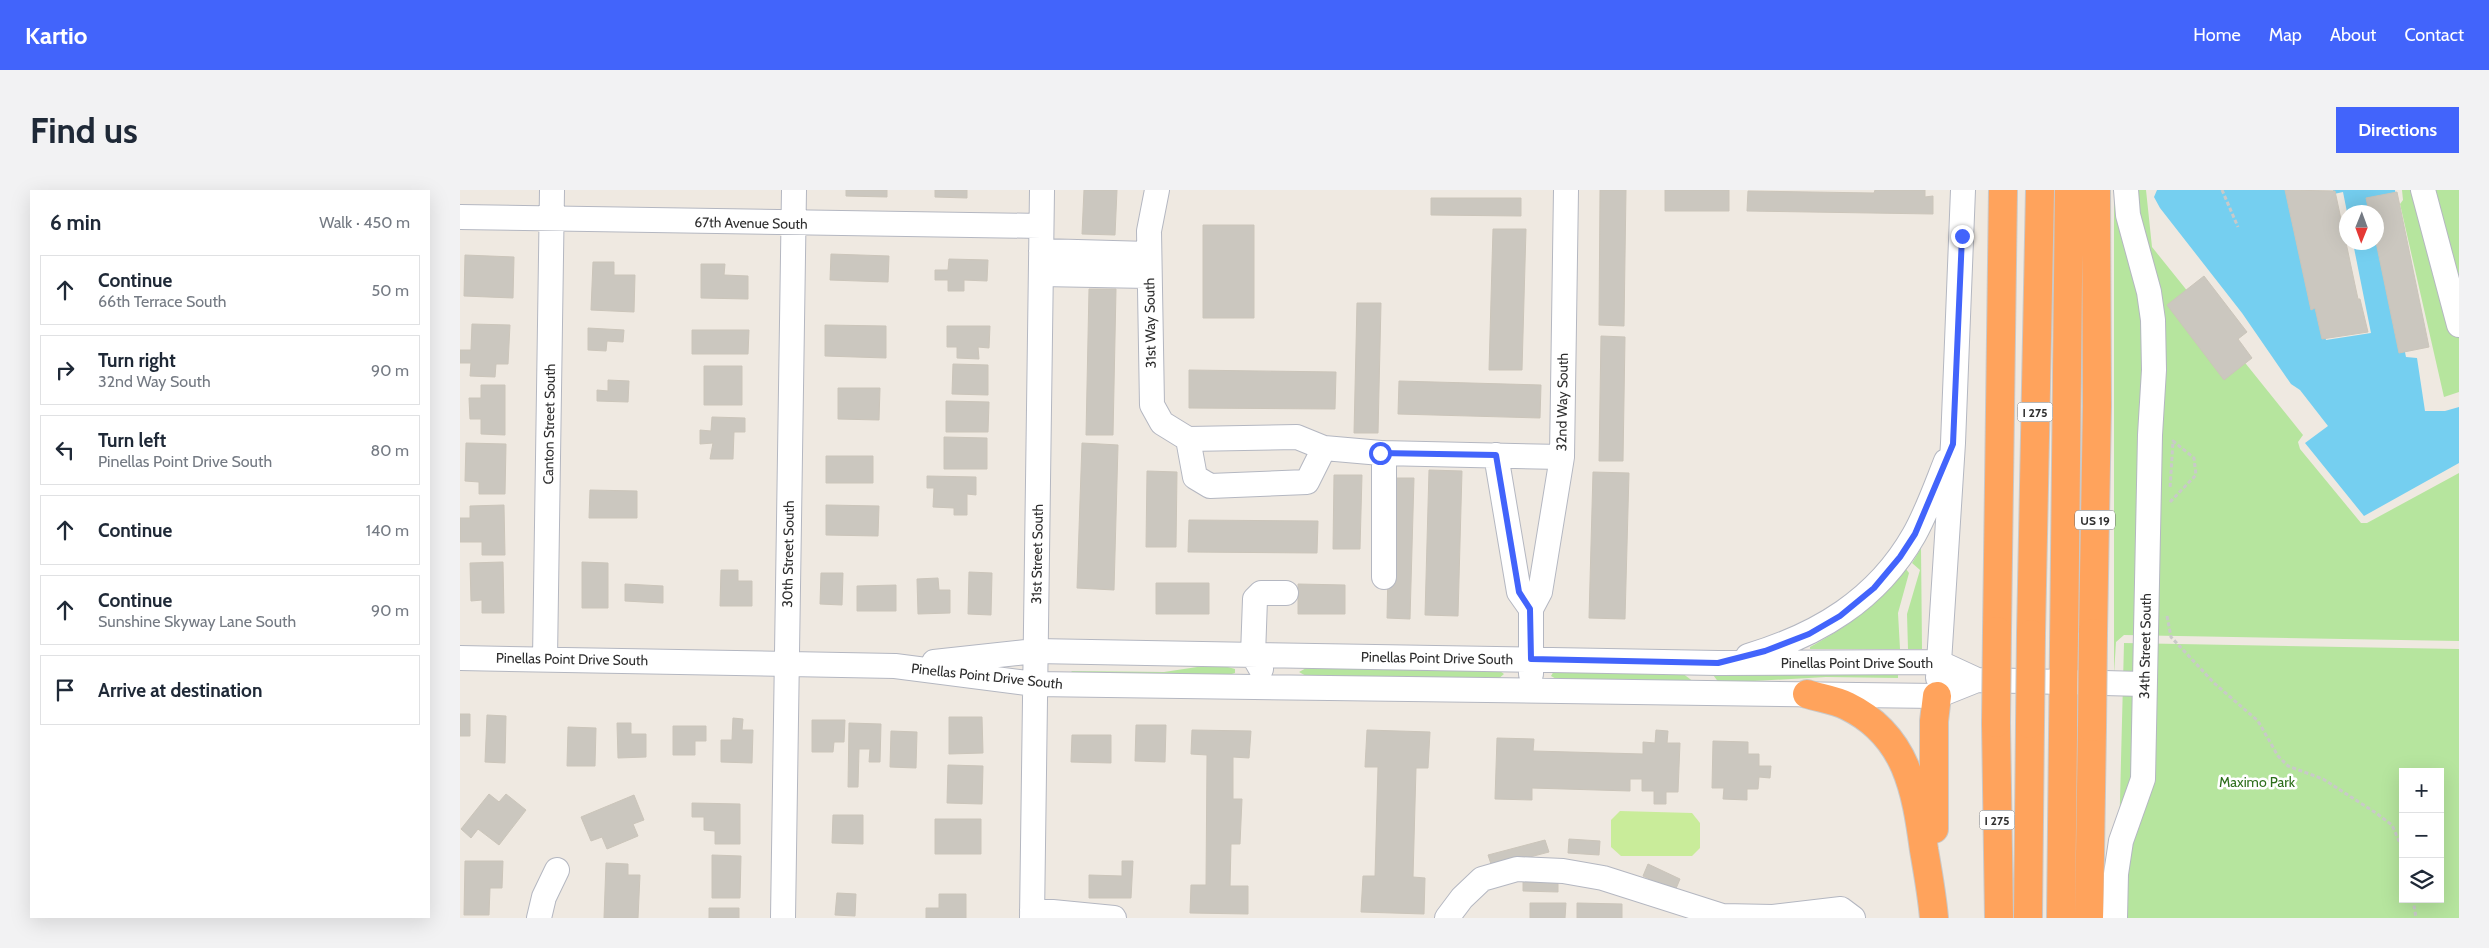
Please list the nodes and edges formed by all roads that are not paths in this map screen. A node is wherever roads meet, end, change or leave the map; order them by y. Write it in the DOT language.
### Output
graph roads {
  1 [pos="552,190"];
  2 [pos="794,190"];
  3 [pos="1042,190"];
  4 [pos="1157,190"];
  5 [pos="1566,190"];
  6 [pos="1963,190"];
  7 [pos="2003,190"];
  8 [pos="2040,190"];
  9 [pos="2069,190"];
  10 [pos="2096,190"];
  11 [pos="2126,190"];
  12 [pos="2423,190"];
  13 [pos="460,217"];
  14 [pos="551,219"];
  15 [pos="793,224"];
  16 [pos="1041,226"];
  17 [pos="1041,263"];
  18 [pos="1149,265"];
  19 [pos="2459,325"];
  20 [pos="1188,439"];
  21 [pos="1953,444"];
  22 [pos="1324,448"];
  23 [pos="1384,453"];
  24 [pos="1496,455"];
  25 [pos="1562,457"];
  26 [pos="1544,567"];
  27 [pos="1515,568"];
  28 [pos="1384,577"];
  29 [pos="1286,593"];
  30 [pos="1530,609"];
  31 [pos="1035,651"];
  32 [pos="1253,655"];
  33 [pos="460,658"];
  34 [pos="545,659"];
  35 [pos="1531,659"];
  36 [pos="1686,662"];
  37 [pos="1938,662"];
  38 [pos="787,663"];
  39 [pos="1718,663"];
  40 [pos="895,666"];
  41 [pos="1977,680"];
  42 [pos="2062,682"];
  43 [pos="1035,684"];
  44 [pos="2144,684"];
  45 [pos="1272,688"];
  46 [pos="1531,691"];
  47 [pos="1709,693"];
  48 [pos="1807,694"];
  49 [pos="1936,696"];
  50 [pos="557,870"];
  51 [pos="1032,914"];
  52 [pos="1934,917"];
  53 [pos="539,918"];
  54 [pos="783,918"];
  55 [pos="1114,918"];
  56 [pos="1447,918"];
  57 [pos="1853,918"];
  58 [pos="1999,918"];
  59 [pos="2028,918"];
  60 [pos="2061,918"];
  61 [pos="2089,918"];
  62 [pos="2115,918"];
  1 -- 14 [label="street, Canton Street South"];
  2 -- 15 [label="street, 30th Street South"];
  3 -- 16 [label="street, 31st Street South"];
  4 -- 18 [label="street, 31st Way South"];
  5 -- 25 [label="street, 32nd Way South"];
  6 -- 21 [label="street"];
  7 -- 58 [label="highway, I 275, bridge"];
  8 -- 59 [label="highway, I 275, bridge"];
  9 -- 42 [label="highway"];
  10 -- 61 [label="highway, US 19, bridge"];
  11 -- 44 [label="street, 34th Street South"];
  12 -- 19 [label="street"];
  13 -- 14 [label="street, 67th Avenue South"];
  14 -- 15 [label="street, 67th Avenue South"];
  14 -- 34 [label="street, Canton Street South"];
  15 -- 16 [label="street, 67th Avenue South"];
  15 -- 38 [label="street, 30th Street South"];
  16 -- 17 [label="street, 31st Street South"];
  17 -- 18 [label="street"];
  17 -- 31 [label="street, 31st Street South"];
  18 -- 20 [label="street, 31st Way South"];
  20 -- 22 [label="street"];
  20 -- 22 [label="street"];
  21 -- 37 [label="street"];
  21 -- 39 [label="street"];
  22 -- 23 [label="street"];
  23 -- 24 [label="street"];
  23 -- 28 [label="street"];
  24 -- 25 [label="street"];
  24 -- 27 [label="street, 32nd Way South"];
  25 -- 26 [label="street, 32nd Way South"];
  26 -- 27 [label="street"];
  26 -- 30 [label="street, 32nd Way South"];
  27 -- 30 [label="street, 32nd Way South"];
  29 -- 32 [label="street"];
  30 -- 35 [label="street, 32nd Way South"];
  31 -- 32 [label="street, Pinellas Point Drive South"];
  31 -- 40 [label="street, Pinellas Point Drive South"];
  31 -- 43 [label="street, 31st Street South"];
  32 -- 35 [label="street, Pinellas Point Drive South"];
  32 -- 45 [label="street"];
  33 -- 34 [label="street, Pinellas Point Drive South"];
  34 -- 38 [label="street, Pinellas Point Drive South"];
  35 -- 36 [label="street, Pinellas Point Drive South"];
  35 -- 46 [label="street, 32nd Way South"];
  36 -- 39 [label="street, Pinellas Point Drive South"];
  36 -- 47 [label="street"];
  37 -- 39 [label="street, Pinellas Point Drive South"];
  37 -- 41 [label="street, Pinellas Point Drive South"];
  37 -- 49 [label="street"];
  38 -- 40 [label="street, Pinellas Point Drive South"];
  38 -- 54 [label="street, 30th Street South"];
  40 -- 43 [label="street, Pinellas Point Drive South"];
  41 -- 42 [label="street, Pinellas Point Drive South"];
  41 -- 49 [label="street, Pinellas Point Drive South"];
  42 -- 44 [label="street, Pinellas Point Drive South"];
  42 -- 60 [label="highway"];
  43 -- 45 [label="street, Pinellas Point Drive South"];
  43 -- 51 [label="street, 31st Street South"];
  44 -- 62 [label="street, 34th Street South"];
  45 -- 46 [label="street, Pinellas Point Drive South"];
  46 -- 47 [label="street, Pinellas Point Drive South"];
  47 -- 48 [label="street, Pinellas Point Drive South"];
  48 -- 49 [label="street, Pinellas Point Drive South"];
  48 -- 52 [label="highway"];
  49 -- 52 [label="highway"];
  50 -- 53 [label="street"];
  51 -- 55 [label="street"];
  56 -- 57 [label="street"];
}
